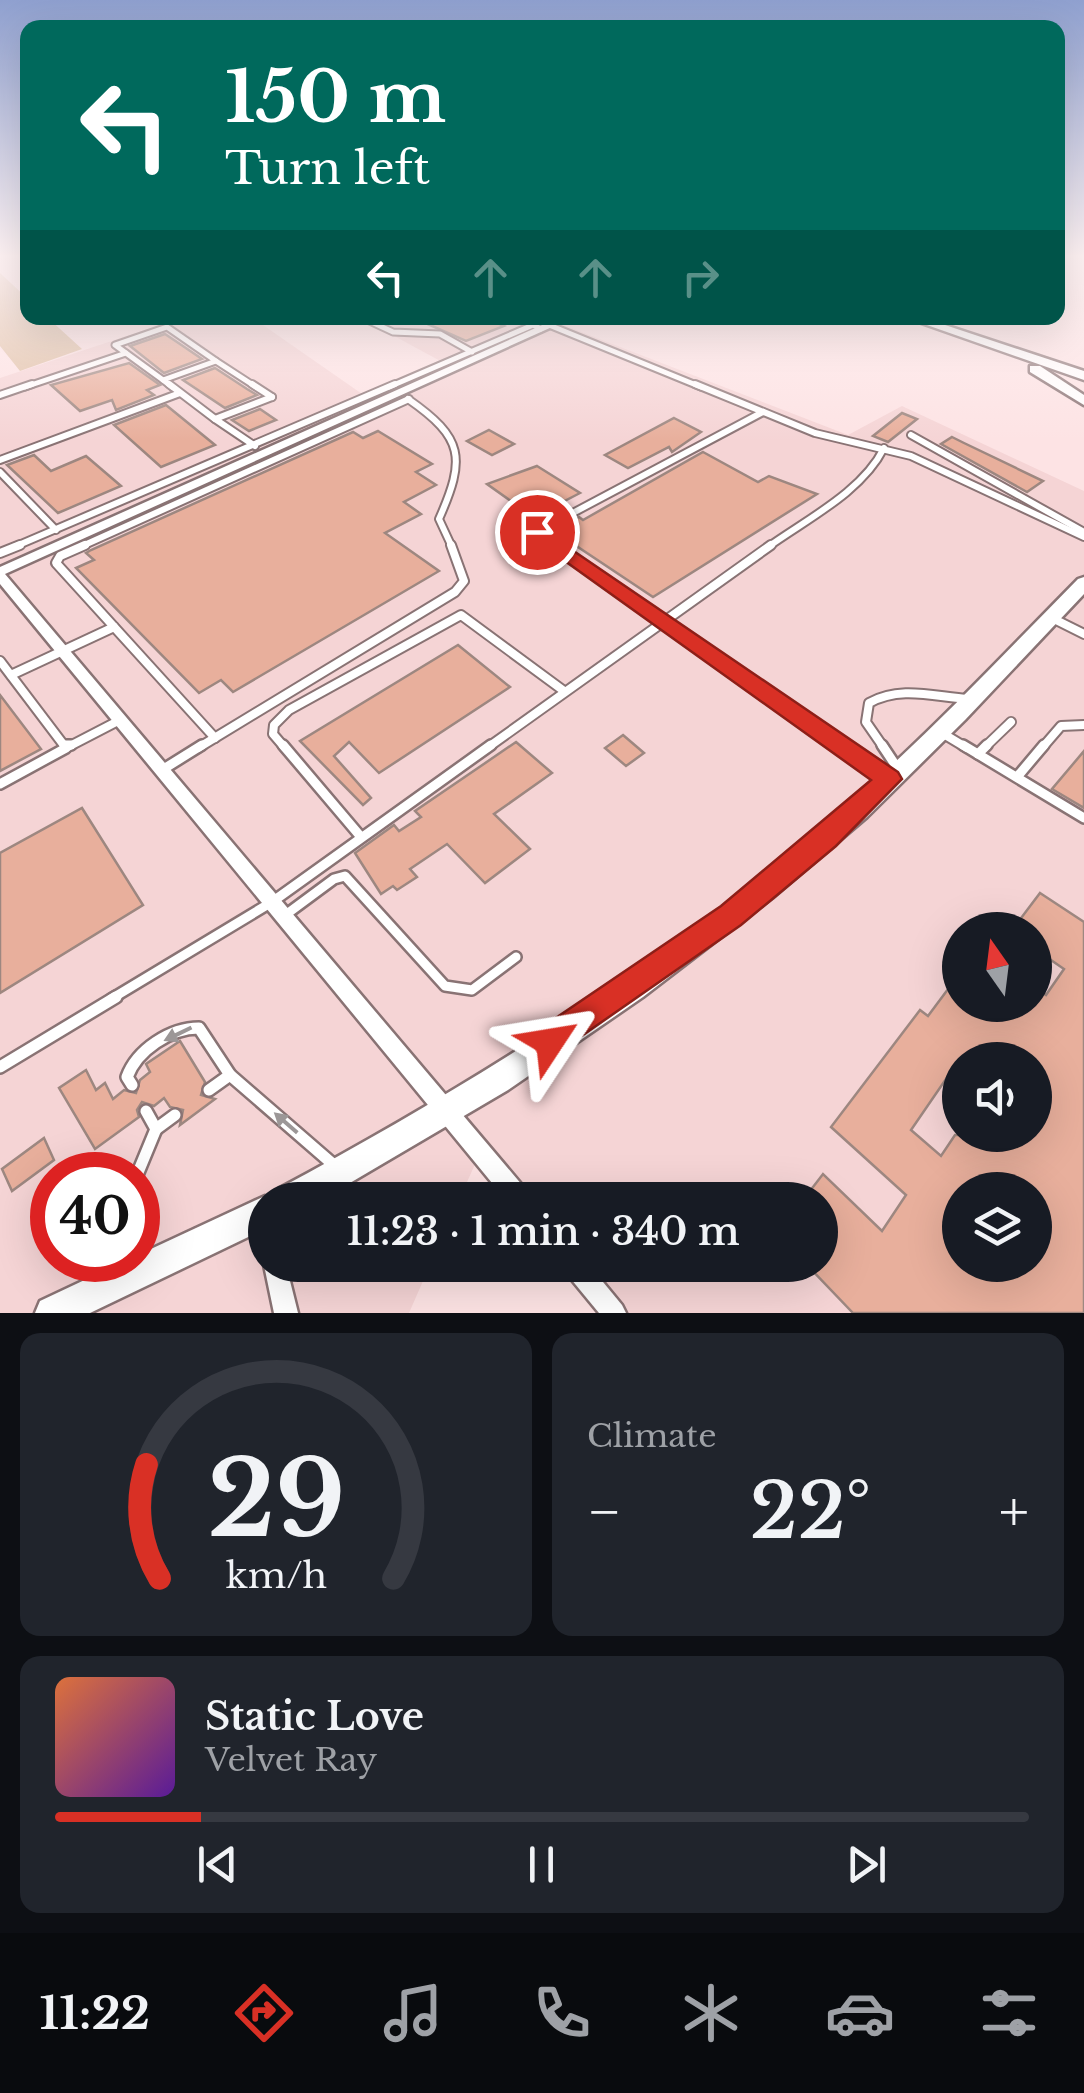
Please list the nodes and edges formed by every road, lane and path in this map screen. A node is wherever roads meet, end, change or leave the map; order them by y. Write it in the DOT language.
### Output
graph roads {
  1 [pos="378,325"];
  2 [pos="934,325"];
  3 [pos="541,326"];
  4 [pos="965,335"];
  5 [pos="126,352"];
  6 [pos="472,352"];
  7 [pos="216,361"];
  8 [pos="1084,376"];
  9 [pos="163,380"];
  10 [pos="180,393"];
  11 [pos="0,395"];
  12 [pos="403,396"];
  13 [pos="1084,401"];
  14 [pos="763,412"];
  15 [pos="215,419"];
  16 [pos="911,435"];
  17 [pos="255,446"];
  18 [pos="884,448"];
  19 [pos="0,460"];
  20 [pos="0,472"];
  21 [pos="56,530"];
  22 [pos="1084,534"];
  23 [pos="0,553"];
  24 [pos="0,574"];
  25 [pos="1084,583"];
  26 [pos="1051,617"];
  27 [pos="662,620"];
  28 [pos="114,627"];
  29 [pos="1084,634"];
  30 [pos="62,651"];
  31 [pos="0,661"];
  32 [pos="11,675"];
  33 [pos="564,691"];
  34 [pos="969,699"];
  35 [pos="120,720"];
  36 [pos="1010,722"];
  37 [pos="1084,724"];
  38 [pos="938,731"];
  39 [pos="215,738"];
  40 [pos="66,748"];
  41 [pos="978,754"];
  42 [pos="162,770"];
  43 [pos="894,774"];
  44 [pos="1017,777"];
  45 [pos="0,784"];
  46 [pos="1084,818"];
  47 [pos="361,837"];
  48 [pos="278,909"];
  49 [pos="516,957"];
  50 [pos="0,1067"];
  51 [pos="230,1075"];
  52 [pos="132,1085"];
  53 [pos="210,1090"];
  54 [pos="146,1112"];
  55 [pos="446,1112"];
  56 [pos="174,1115"];
  57 [pos="156,1129"];
  58 [pos="146,1152"];
  59 [pos="342,1172"];
  60 [pos="324,1182"];
  61 [pos="505,1182"];
  62 [pos="248,1223"];
  63 [pos="93,1282"];
  64 [pos="279,1282"];
  65 [pos="588,1282"];
  66 [pos="87,1297"];
  67 [pos="52,1313"];
  68 [pos="286,1313"];
  69 [pos="614,1313"];
  1 -- 6 [label="lane"];
  2 -- 4 [label="street"];
  3 -- 6 [label="lane"];
  3 -- 12 [label="street"];
  3 -- 14 [label="lane"];
  4 -- 8 [label="street"];
  4 -- 13 [label="street"];
  5 -- 7 [label="lane"];
  5 -- 9 [label="lane"];
  5 -- 11 [label="lane"];
  6 -- 17 [label="lane"];
  7 -- 9 [label="lane"];
  7 -- 15 [label="lane"];
  9 -- 10 [label="lane"];
  10 -- 15 [label="lane"];
  10 -- 19 [label="lane"];
  12 -- 24 [label="street"];
  12 -- 28 [label="lane"];
  12 -- 39 [label="lane"];
  14 -- 18 [label="lane"];
  14 -- 27 [label="lane"];
  15 -- 17 [label="lane"];
  16 -- 22 [label="lane"];
  17 -- 21 [label="lane"];
  18 -- 22 [label="lane"];
  18 -- 27 [label="lane"];
  20 -- 21 [label="lane"];
  21 -- 23 [label="lane"];
  24 -- 30 [label="street"];
  25 -- 26 [label="street"];
  26 -- 29 [label="lane"];
  26 -- 34 [label="street"];
  27 -- 33 [label="lane"];
  27 -- 43 [label="lane"];
  28 -- 30 [label="lane"];
  28 -- 39 [label="lane"];
  30 -- 32 [label="lane"];
  30 -- 35 [label="street"];
  31 -- 32 [label="lane"];
  32 -- 40 [label="lane"];
  33 -- 47 [label="lane"];
  33 -- 47 [label="lane"];
  34 -- 38 [label="street"];
  34 -- 43 [label="lane"];
  35 -- 40 [label="lane"];
  35 -- 42 [label="street"];
  36 -- 41 [label="lane"];
  37 -- 44 [label="lane"];
  38 -- 41 [label="lane"];
  38 -- 43 [label="street"];
  39 -- 42 [label="lane"];
  40 -- 45 [label="lane"];
  41 -- 44 [label="lane"];
  42 -- 48 [label="street"];
  43 -- 55 [label="street"];
  44 -- 46 [label="lane"];
  47 -- 48 [label="lane"];
  48 -- 49 [label="lane"];
  48 -- 50 [label="lane"];
  48 -- 55 [label="street"];
  51 -- 52 [label="lane, one-way"];
  51 -- 53 [label="lane"];
  59 -- 51 [label="lane, one-way"];
  54 -- 57 [label="lane"];
  55 -- 59 [label="street"];
  55 -- 61 [label="street"];
  56 -- 57 [label="lane"];
  57 -- 58 [label="lane"];
  59 -- 60 [label="street"];
  62 -- 66 [label="street"];
  63 -- 66 [label="lane"];
  64 -- 68 [label="street"];
  65 -- 69 [label="street"];
  66 -- 67 [label="street"];
}
